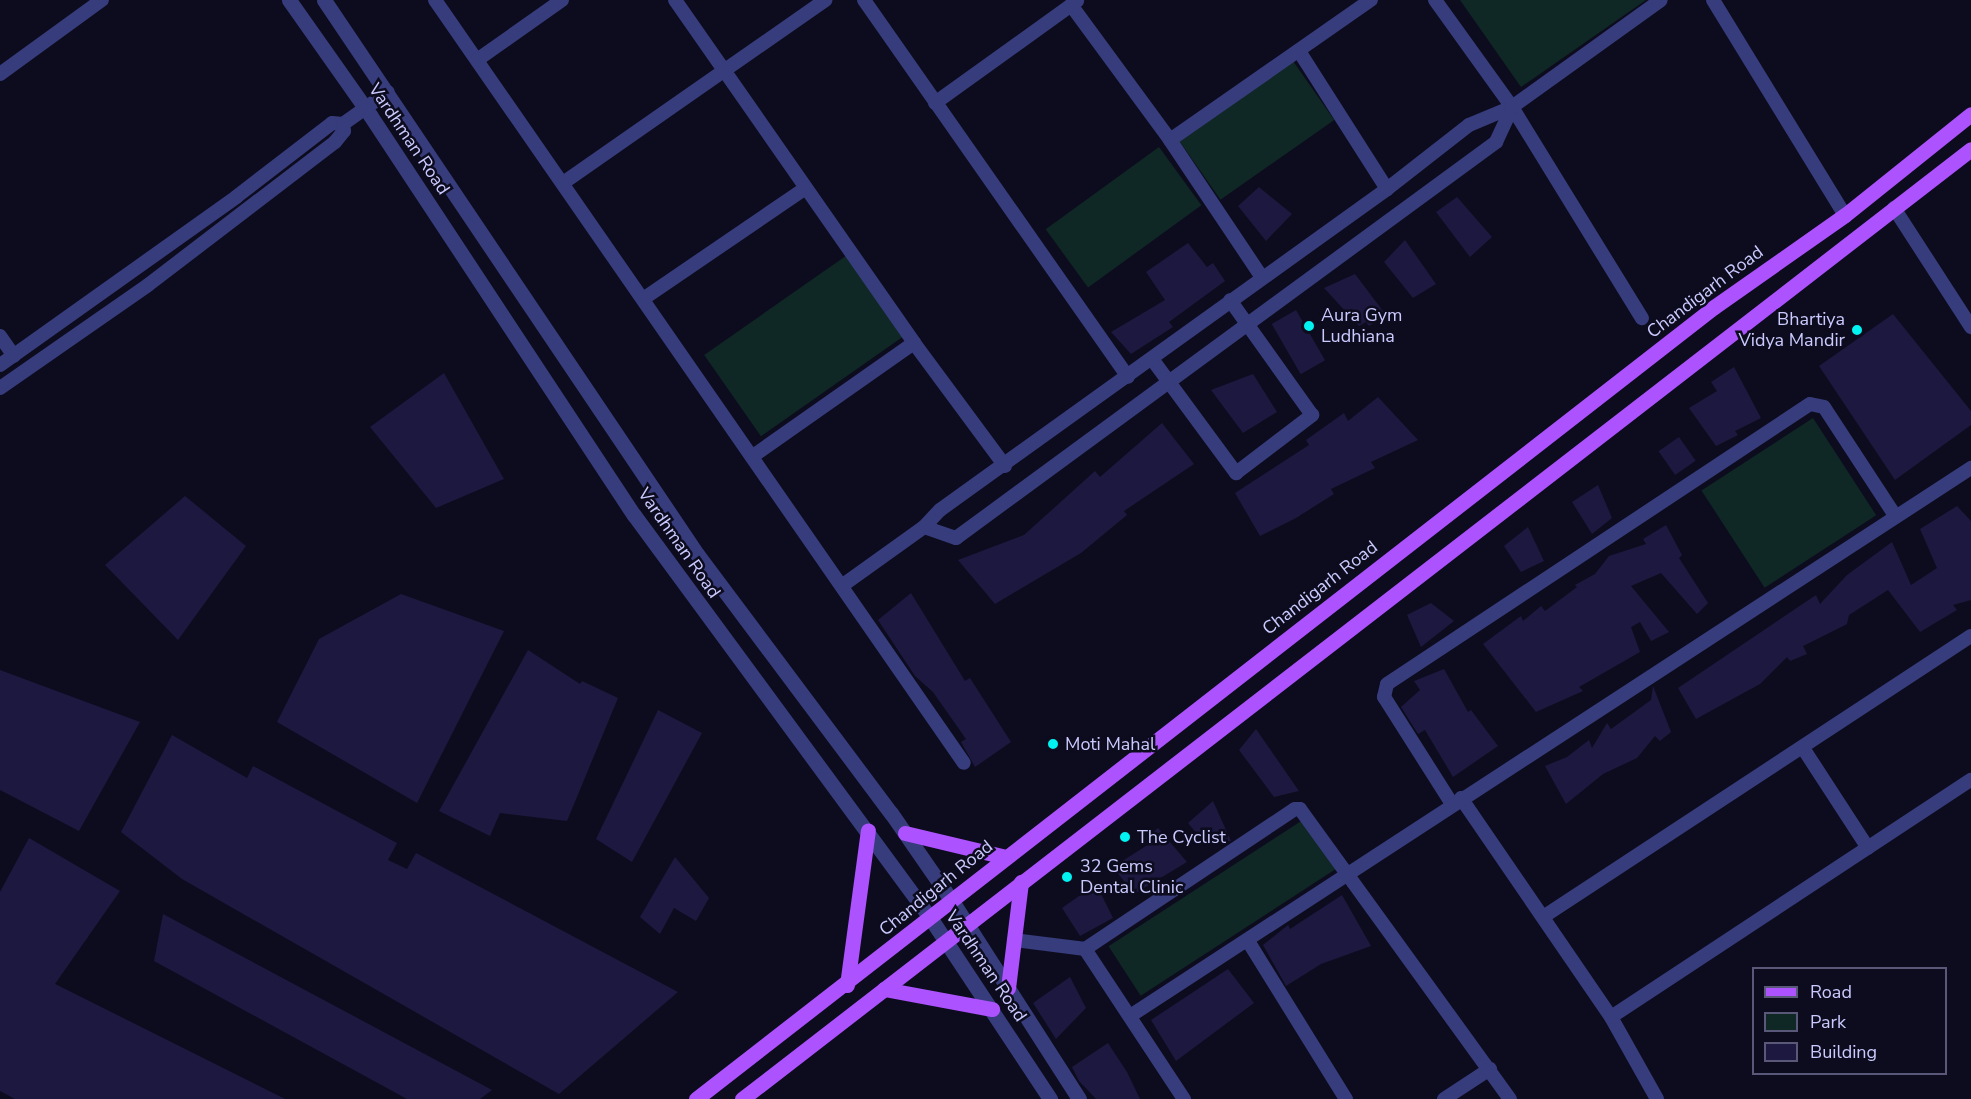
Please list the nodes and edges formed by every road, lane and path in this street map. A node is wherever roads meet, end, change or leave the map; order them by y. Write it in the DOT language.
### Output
graph roads {
  1 [pos="102,0"];
  2 [pos="289,0"];
  3 [pos="324,0"];
  4 [pos="435,0"];
  5 [pos="562,0"];
  6 [pos="675,0"];
  7 [pos="825,0"];
  8 [pos="864,0"];
  9 [pos="1371,0"];
  10 [pos="1435,0"];
  11 [pos="1661,0"];
  12 [pos="1713,0"];
  13 [pos="1074,2"];
  14 [pos="1299,51"];
  15 [pos="477,60"];
  16 [pos="724,69"];
  17 [pos="0,74"];
  18 [pos="388,93"];
  19 [pos="935,103"];
  20 [pos="1512,107"];
  21 [pos="365,108"];
  22 [pos="1971,114"];
  23 [pos="343,124"];
  24 [pos="1170,140"];
  25 [pos="1971,149"];
  26 [pos="563,183"];
  27 [pos="806,188"];
  28 [pos="1387,189"];
  29 [pos="1894,208"];
  30 [pos="1845,214"];
  31 [pos="1261,276"];
  32 [pos="643,299"];
  33 [pos="1230,300"];
  34 [pos="1642,318"];
  35 [pos="1248,325"];
  36 [pos="1971,327"];
  37 [pos="0,336"];
  38 [pos="914,343"];
  39 [pos="14,356"];
  40 [pos="1152,358"];
  41 [pos="0,365"];
  42 [pos="1128,377"];
  43 [pos="1169,381"];
  44 [pos="0,388"];
  45 [pos="753,456"];
  46 [pos="1005,466"];
  47 [pos="1971,468"];
  48 [pos="1896,517"];
  49 [pos="924,527"];
  50 [pos="843,585"];
  51 [pos="1971,636"];
  52 [pos="1803,748"];
  53 [pos="964,763"];
  54 [pos="1971,780"];
  55 [pos="1457,801"];
  56 [pos="868,830"];
  57 [pos="905,833"];
  58 [pos="1868,848"];
  59 [pos="1006,857"];
  60 [pos="1351,875"];
  61 [pos="1022,882"];
  62 [pos="952,901"];
  63 [pos="1543,917"];
  64 [pos="931,919"];
  65 [pos="967,924"];
  66 [pos="1014,940"];
  67 [pos="1248,941"];
  68 [pos="946,942"];
  69 [pos="1085,949"];
  70 [pos="847,985"];
  71 [pos="1008,988"];
  72 [pos="884,989"];
  73 [pos="992,1009"];
  74 [pos="1130,1016"];
  75 [pos="1611,1017"];
  76 [pos="1490,1069"];
  77 [pos="696,1099"];
  78 [pos="742,1099"];
  79 [pos="1050,1099"];
  80 [pos="1079,1099"];
  81 [pos="1184,1099"];
  82 [pos="1346,1099"];
  83 [pos="1444,1099"];
  84 [pos="1510,1099"];
  85 [pos="1657,1099"];
  1 -- 17 [label="street"];
  2 -- 21 [label="street, Vardhman Road"];
  3 -- 18 [label="street, Vardhman Road"];
  4 -- 15 [label="street"];
  5 -- 15 [label="street"];
  6 -- 16 [label="street"];
  7 -- 16 [label="street"];
  8 -- 19 [label="street"];
  9 -- 14 [label="street"];
  10 -- 20 [label="street"];
  11 -- 20 [label="street"];
  12 -- 30 [label="street"];
  13 -- 19 [label="street"];
  13 -- 24 [label="street"];
  14 -- 24 [label="street"];
  14 -- 28 [label="street"];
  15 -- 26 [label="street"];
  16 -- 26 [label="street"];
  16 -- 27 [label="street"];
  18 -- 21 [label="street"];
  18 -- 57 [label="street, Vardhman Road"];
  19 -- 42 [label="street"];
  20 -- 28 [label="street"];
  20 -- 34 [label="street"];
  20 -- 35 [label="street"];
  21 -- 23 [label="street"];
  21 -- 56 [label="street, Vardhman Road"];
  22 -- 30 [label="main road, Chandigarh Road"];
  23 -- 39 [label="street"];
  23 -- 44 [label="street"];
  24 -- 31 [label="street"];
  25 -- 29 [label="main road"];
  26 -- 32 [label="street"];
  27 -- 32 [label="street"];
  27 -- 38 [label="street"];
  28 -- 31 [label="street"];
  29 -- 36 [label="street"];
  29 -- 61 [label="main road"];
  30 -- 59 [label="main road, Chandigarh Road"];
  31 -- 33 [label="street"];
  32 -- 45 [label="street"];
  33 -- 35 [label="street"];
  33 -- 40 [label="street"];
  35 -- 43 [label="street"];
  35 -- 43 [label="street"];
  37 -- 39 [label="street"];
  38 -- 45 [label="street"];
  38 -- 46 [label="street"];
  39 -- 41 [label="street"];
  40 -- 42 [label="street"];
  40 -- 43 [label="street"];
  42 -- 46 [label="street"];
  43 -- 49 [label="street"];
  45 -- 50 [label="street"];
  46 -- 49 [label="street"];
  47 -- 48 [label="street"];
  48 -- 55 [label="street"];
  48 -- 55 [label="street"];
  49 -- 50 [label="street"];
  50 -- 53 [label="street"];
  51 -- 52 [label="street"];
  52 -- 58 [label="street"];
  52 -- 63 [label="street"];
  54 -- 58 [label="street"];
  55 -- 60 [label="street"];
  55 -- 63 [label="street"];
  56 -- 64 [label="street, Vardhman Road"];
  56 -- 70 [label="main road"];
  57 -- 59 [label="main road"];
  57 -- 62 [label="street, Vardhman Road"];
  58 -- 75 [label="street"];
  59 -- 62 [label="main road, Chandigarh Road"];
  60 -- 67 [label="street"];
  60 -- 69 [label="street"];
  60 -- 76 [label="street"];
  61 -- 65 [label="main road"];
  61 -- 66 [label="main road"];
  62 -- 64 [label="main road, Chandigarh Road"];
  62 -- 65 [label="street, Vardhman Road"];
  63 -- 75 [label="street"];
  64 -- 68 [label="street, Vardhman Road"];
  64 -- 70 [label="main road, Chandigarh Road"];
  65 -- 68 [label="main road"];
  65 -- 71 [label="street, Vardhman Road"];
  66 -- 69 [label="street"];
  66 -- 71 [label="main road"];
  67 -- 74 [label="street"];
  67 -- 82 [label="street"];
  68 -- 72 [label="main road"];
  68 -- 73 [label="street, Vardhman Road"];
  69 -- 74 [label="street"];
  70 -- 77 [label="main road, Chandigarh Road"];
  71 -- 80 [label="street, Vardhman Road"];
  72 -- 73 [label="main road"];
  72 -- 78 [label="main road"];
  73 -- 79 [label="street, Vardhman Road"];
  74 -- 81 [label="street"];
  75 -- 85 [label="street"];
  76 -- 83 [label="street"];
  76 -- 84 [label="street"];
}
